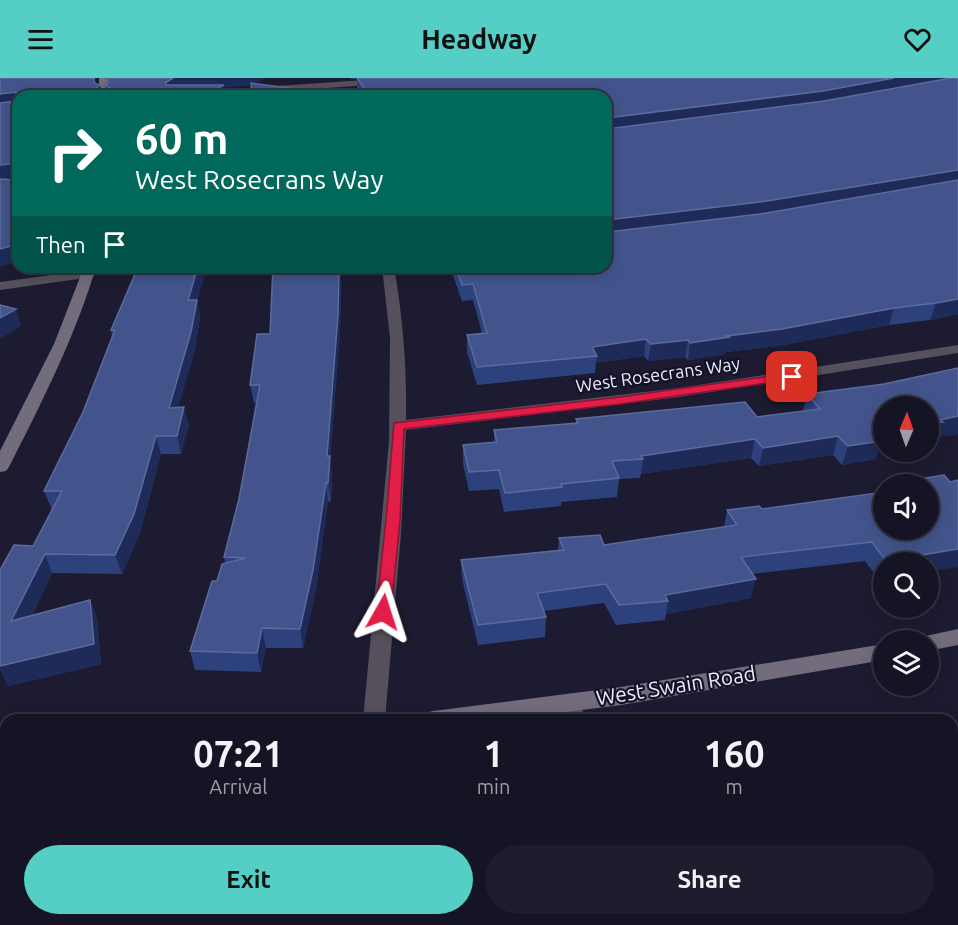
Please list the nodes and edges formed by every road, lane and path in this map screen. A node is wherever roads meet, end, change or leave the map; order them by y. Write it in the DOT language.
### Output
graph roads {
  1 [pos="396,81"];
  2 [pos="314,82"];
  3 [pos="235,90"];
  4 [pos="77,273"];
  5 [pos="88,273"];
  6 [pos="389,273"];
  7 [pos="0,286"];
  8 [pos="958,349"];
  9 [pos="398,426"];
  10 [pos="0,467"];
  11 [pos="958,637"];
  12 [pos="939,641"];
  13 [pos="873,654"];
  14 [pos="573,711"];
  15 [pos="375,714"];
  16 [pos="526,714"];
  1 -- 2 [label="street"];
  2 -- 3 [label="street"];
  4 -- 7 [label="street"];
  5 -- 10 [label="street"];
  6 -- 9 [label="street"];
  8 -- 9 [label="street, West Rosecrans Way"];
  9 -- 15 [label="street"];
  11 -- 12 [label="street"];
  13 -- 14 [label="street, West Swain Road"];
  14 -- 16 [label="street, West Swain Road"];
}
